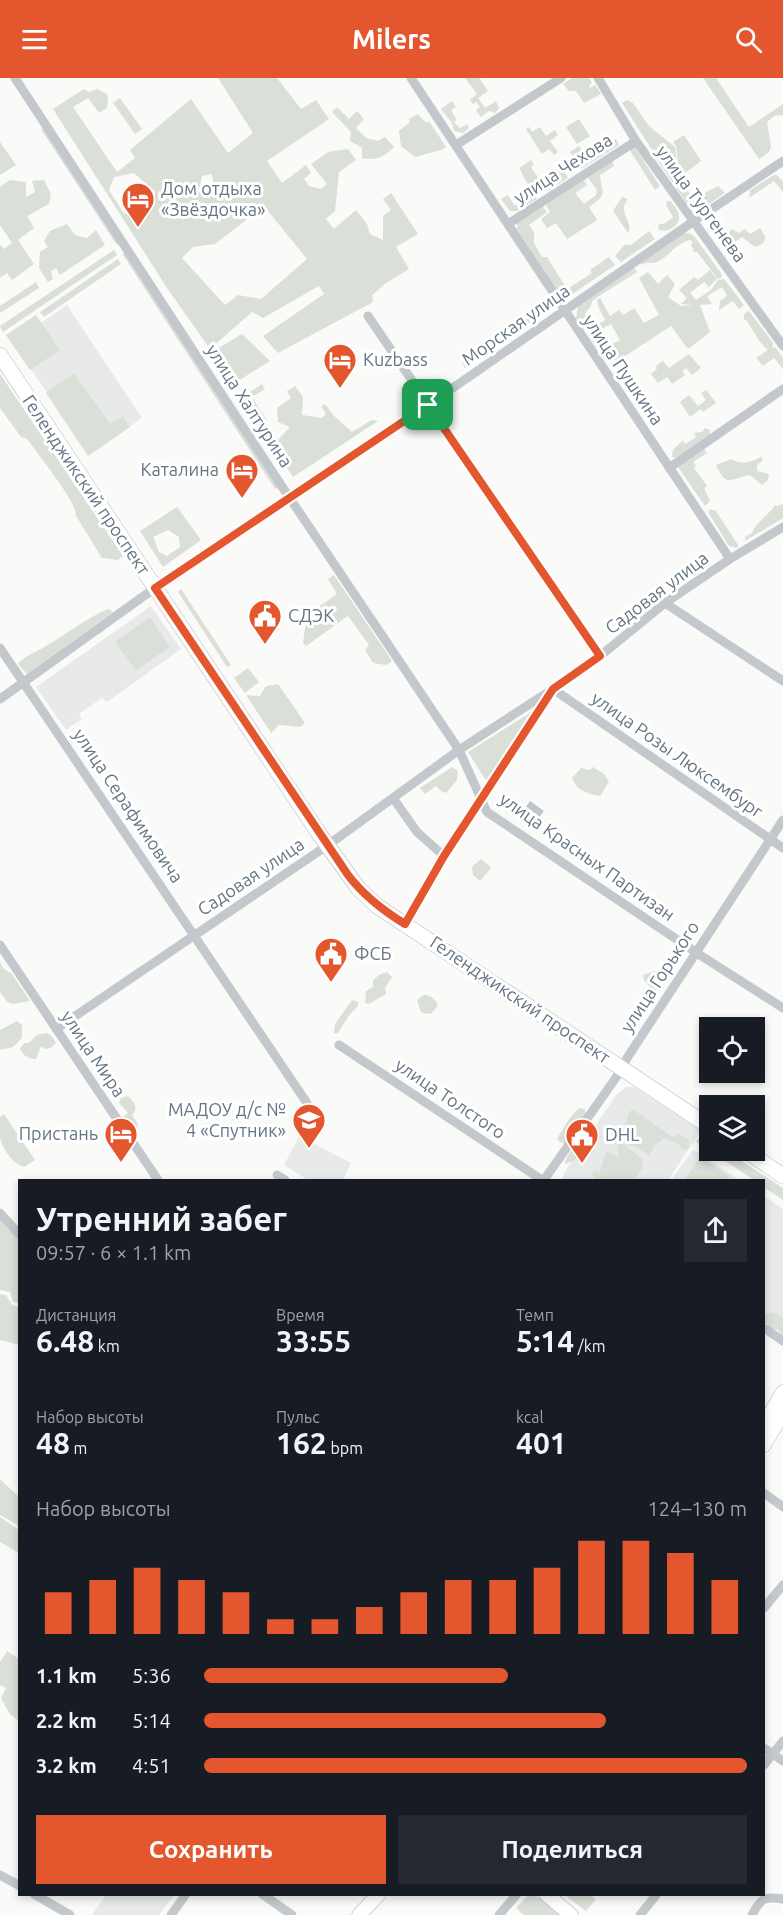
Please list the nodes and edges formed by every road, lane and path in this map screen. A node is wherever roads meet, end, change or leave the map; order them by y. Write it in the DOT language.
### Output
graph roads {
  1 [pos="15,78"];
  2 [pos="411,78"];
  3 [pos="561,78"];
  4 [pos="598,78"];
  5 [pos="636,141"];
  6 [pos="456,145"];
  7 [pos="780,164"];
  8 [pos="783,175"];
  9 [pos="694,221"];
  10 [pos="508,224"];
  11 [pos="564,312"];
  12 [pos="368,316"];
  13 [pos="783,346"];
  14 [pos="0,355"];
  15 [pos="783,389"];
  16 [pos="428,405"];
  17 [pos="669,468"];
  18 [pos="290,498"];
  19 [pos="783,527"];
  20 [pos="730,559"];
  21 [pos="155,588"];
  22 [pos="665,603"];
  23 [pos="0,648"];
  24 [pos="600,656"];
  25 [pos="783,681"];
  26 [pos="24,682"];
  27 [pos="553,689"];
  28 [pos="0,699"];
  29 [pos="459,750"];
  30 [pos="393,798"];
  31 [pos="482,799"];
  32 [pos="783,820"];
  33 [pos="770,840"];
  34 [pos="328,845"];
  35 [pos="783,848"];
  36 [pos="444,856"];
  37 [pos="405,924"];
  38 [pos="195,935"];
  39 [pos="0,945"];
  40 [pos="696,952"];
  41 [pos="783,1008"];
  42 [pos="56,1029"];
  43 [pos="339,1045"];
  44 [pos="622,1069"];
  45 [pos="307,1102"];
  46 [pos="699,1120"];
  47 [pos="761,1161"];
  48 [pos="783,1176"];
  49 [pos="157,1179"];
  50 [pos="541,1179"];
  51 [pos="544,1179"];
  52 [pos="0,1213"];
  53 [pos="18,1233"];
  54 [pos="765,1329"];
  55 [pos="783,1341"];
  56 [pos="783,1392"];
  57 [pos="783,1413"];
  58 [pos="765,1422"];
  59 [pos="765,1443"];
  60 [pos="765,1494"];
  61 [pos="783,1507"];
  62 [pos="783,1585"];
  63 [pos="765,1607"];
  64 [pos="783,1741"];
  65 [pos="765,1749"];
  66 [pos="773,1754"];
  67 [pos="783,1761"];
  68 [pos="765,1764"];
  69 [pos="0,1875"];
  70 [pos="18,1885"];
  71 [pos="37,1896"];
  72 [pos="185,1896"];
  73 [pos="265,1896"];
  74 [pos="377,1896"];
  75 [pos="515,1896"];
  76 [pos="548,1896"];
  77 [pos="655,1896"];
  78 [pos="783,1899"];
  79 [pos="70,1915"];
  80 [pos="171,1915"];
  81 [pos="292,1915"];
  82 [pos="359,1915"];
  83 [pos="499,1915"];
  84 [pos="571,1915"];
  85 [pos="640,1915"];
  86 [pos="752,1915"];
  1 -- 18 [label="street, улица Халтурина"];
  2 -- 6 [label="street, улица Пушкина"];
  3 -- 6 [label="street"];
  4 -- 5 [label="street, улица Тургенева"];
  5 -- 9 [label="street, улица Тургенева"];
  5 -- 10 [label="street, улица Чехова"];
  6 -- 10 [label="street, улица Пушкина"];
  7 -- 8 [label="street"];
  7 -- 9 [label="street, Морская улица"];
  9 -- 11 [label="street, Морская улица"];
  9 -- 13 [label="street, улица Тургенева"];
  10 -- 11 [label="street, улица Пушкина"];
  11 -- 16 [label="street, Морская улица"];
  11 -- 17 [label="street, улица Пушкина"];
  12 -- 16 [label="street"];
  14 -- 21 [label="main road, Геленджикский проспект"];
  15 -- 17 [label="street"];
  16 -- 18 [label="street, Морская улица"];
  16 -- 24 [label="street"];
  17 -- 20 [label="street, улица Пушкина"];
  18 -- 21 [label="street, Морская улица"];
  18 -- 29 [label="street, улица Халтурина"];
  19 -- 20 [label="street, Садовая улица"];
  20 -- 22 [label="street, Садовая улица"];
  21 -- 26 [label="street, Морская улица"];
  21 -- 34 [label="main road, Геленджикский проспект"];
  22 -- 24 [label="street, Садовая улица"];
  22 -- 25 [label="street"];
  23 -- 26 [label="street, улица Серафимовича"];
  24 -- 27 [label="street, Садовая улица"];
  26 -- 28 [label="street, Морская улица"];
  26 -- 38 [label="street, улица Серафимовича"];
  27 -- 29 [label="street, Садовая улица"];
  27 -- 31 [label="street, Садовая улица"];
  27 -- 33 [label="street, улица Розы Люксембург"];
  29 -- 30 [label="street, Садовая улица"];
  29 -- 31 [label="street, улица Красных Партизан"];
  30 -- 34 [label="street, Садовая улица"];
  30 -- 36 [label="street"];
  31 -- 36 [label="street, Садовая улица"];
  31 -- 40 [label="street, улица Красных Партизан"];
  32 -- 33 [label="street, улица Горького"];
  33 -- 35 [label="street, улица Розы Люксембург"];
  33 -- 40 [label="street, улица Горького"];
  34 -- 37 [label="main road, Геленджикский проспект"];
  34 -- 38 [label="street, Садовая улица"];
  36 -- 37 [label="street, Садовая улица"];
  37 -- 44 [label="main road, Геленджикский проспект"];
  38 -- 42 [label="street, Садовая улица"];
  38 -- 45 [label="street, улица Серафимовича"];
  39 -- 42 [label="street, улица Мира"];
  40 -- 41 [label="street, улица Красных Партизан"];
  40 -- 44 [label="street, улица Горького"];
  42 -- 49 [label="street, улица Мира"];
  43 -- 50 [label="street, улица Толстого"];
  44 -- 46 [label="main road, Геленджикский проспект"];
  44 -- 51 [label="street, улица Горького"];
  47 -- 48 [label="main road"];
  52 -- 53 [label="street"];
  54 -- 55 [label="street"];
  56 -- 58 [label="main road"];
  57 -- 59 [label="main road"];
  60 -- 61 [label="street"];
  62 -- 63 [label="street"];
  64 -- 66 [label="street"];
  65 -- 66 [label="street"];
  66 -- 67 [label="street"];
  66 -- 68 [label="street"];
  69 -- 70 [label="street"];
  71 -- 79 [label="street"];
  72 -- 80 [label="street"];
  73 -- 81 [label="street"];
  74 -- 82 [label="main road"];
  75 -- 83 [label="street"];
  76 -- 84 [label="main road"];
  77 -- 85 [label="street"];
  78 -- 86 [label="street"];
}
